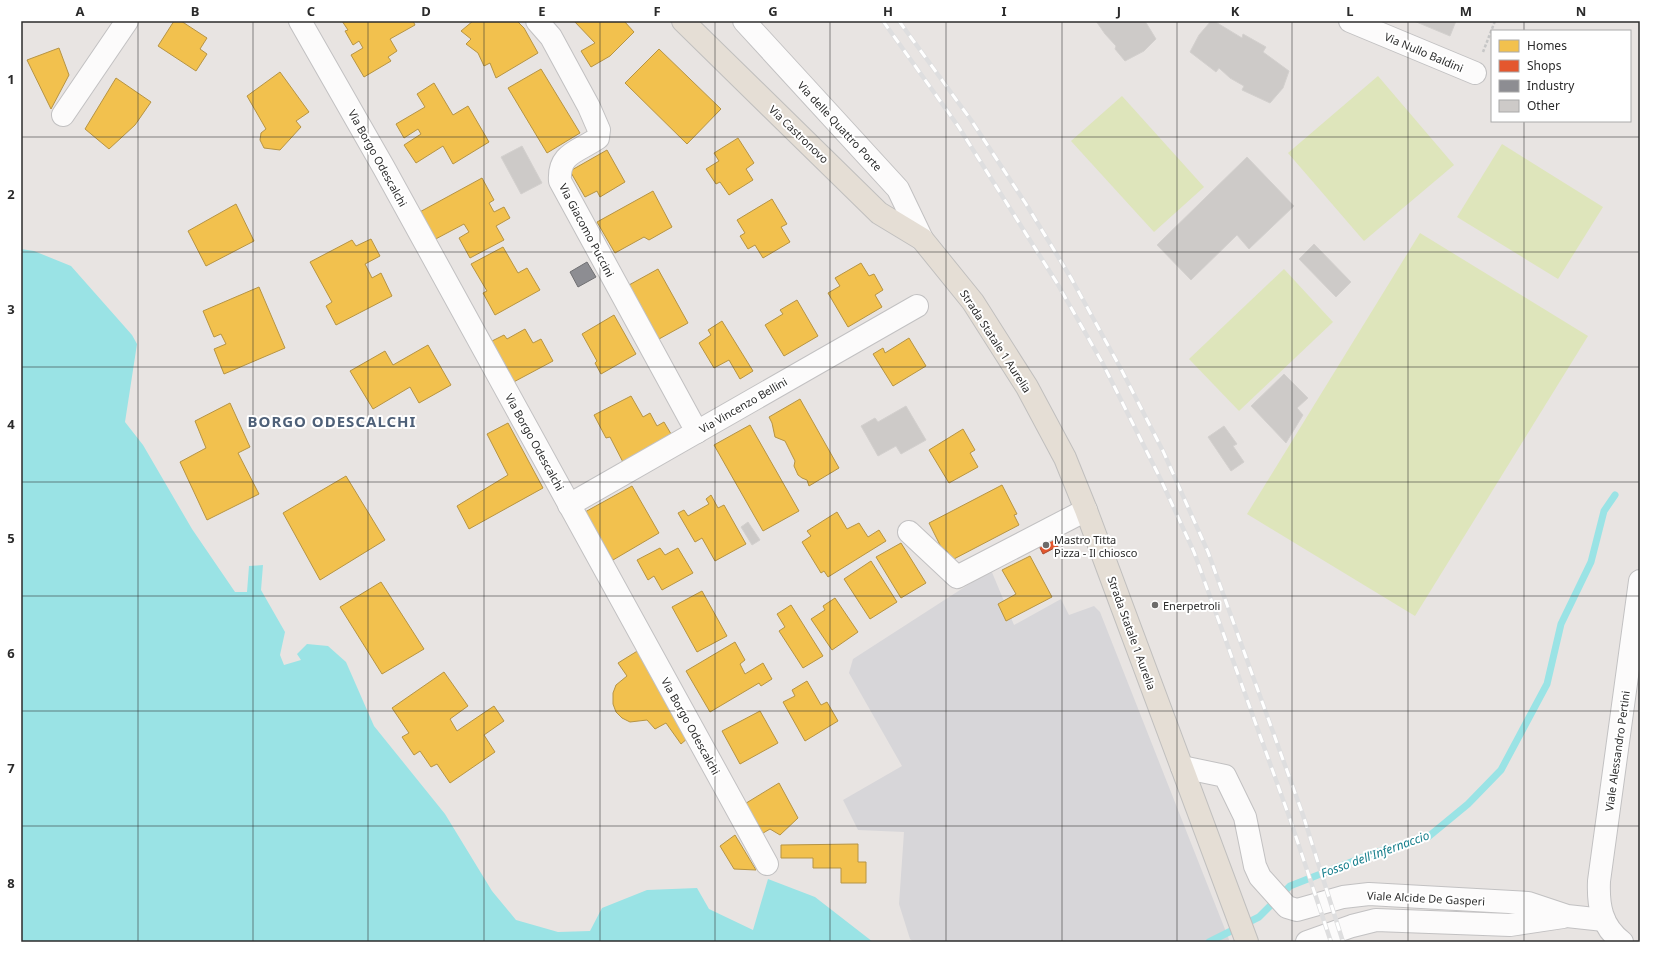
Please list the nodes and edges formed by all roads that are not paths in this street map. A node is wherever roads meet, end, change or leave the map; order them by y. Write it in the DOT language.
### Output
graph roads {
  1 [pos="127,21"];
  2 [pos="300,21"];
  3 [pos="537,21"];
  4 [pos="683,21"];
  5 [pos="744,21"];
  6 [pos="1350,21"];
  7 [pos="1475,73"];
  8 [pos="63,115"];
  9 [pos="922,239"];
  10 [pos="917,306"];
  11 [pos="697,432"];
  12 [pos="569,505"];
  13 [pos="1086,510"];
  14 [pos="909,532"];
  15 [pos="1640,581"];
  16 [pos="1182,767"];
  17 [pos="767,864"];
  18 [pos="1567,916"];
  19 [pos="1612,935"];
  20 [pos="1247,942"];
  21 [pos="1307,942"];
  1 -- 8 [label="street"];
  2 -- 12 [label="street, Via Borgo Odescalchi"];
  3 -- 11 [label="street, Via Giacomo Puccini"];
  4 -- 9 [label="main road, Via Castronovo"];
  5 -- 9 [label="street, Via delle Quattro Porte"];
  6 -- 7 [label="street, Via Nullo Baldini"];
  9 -- 13 [label="main road, Strada Statale 1 Aurelia"];
  10 -- 11 [label="street, Via Vincenzo Bellini"];
  11 -- 12 [label="street, Via Vincenzo Bellini"];
  12 -- 17 [label="street, Via Borgo Odescalchi"];
  13 -- 14 [label="street"];
  13 -- 16 [label="main road, Strada Statale 1 Aurelia"];
  15 -- 19 [label="street, Viale Alessandro Pertini"];
  16 -- 18 [label="street, Viale Alcide De Gasperi"];
  16 -- 20 [label="main road, Strada Statale 1 Aurelia"];
  18 -- 19 [label="street, Viale Alcide De Gasperi"];
  18 -- 21 [label="street, Viale Alcide De Gasperi"];
}
